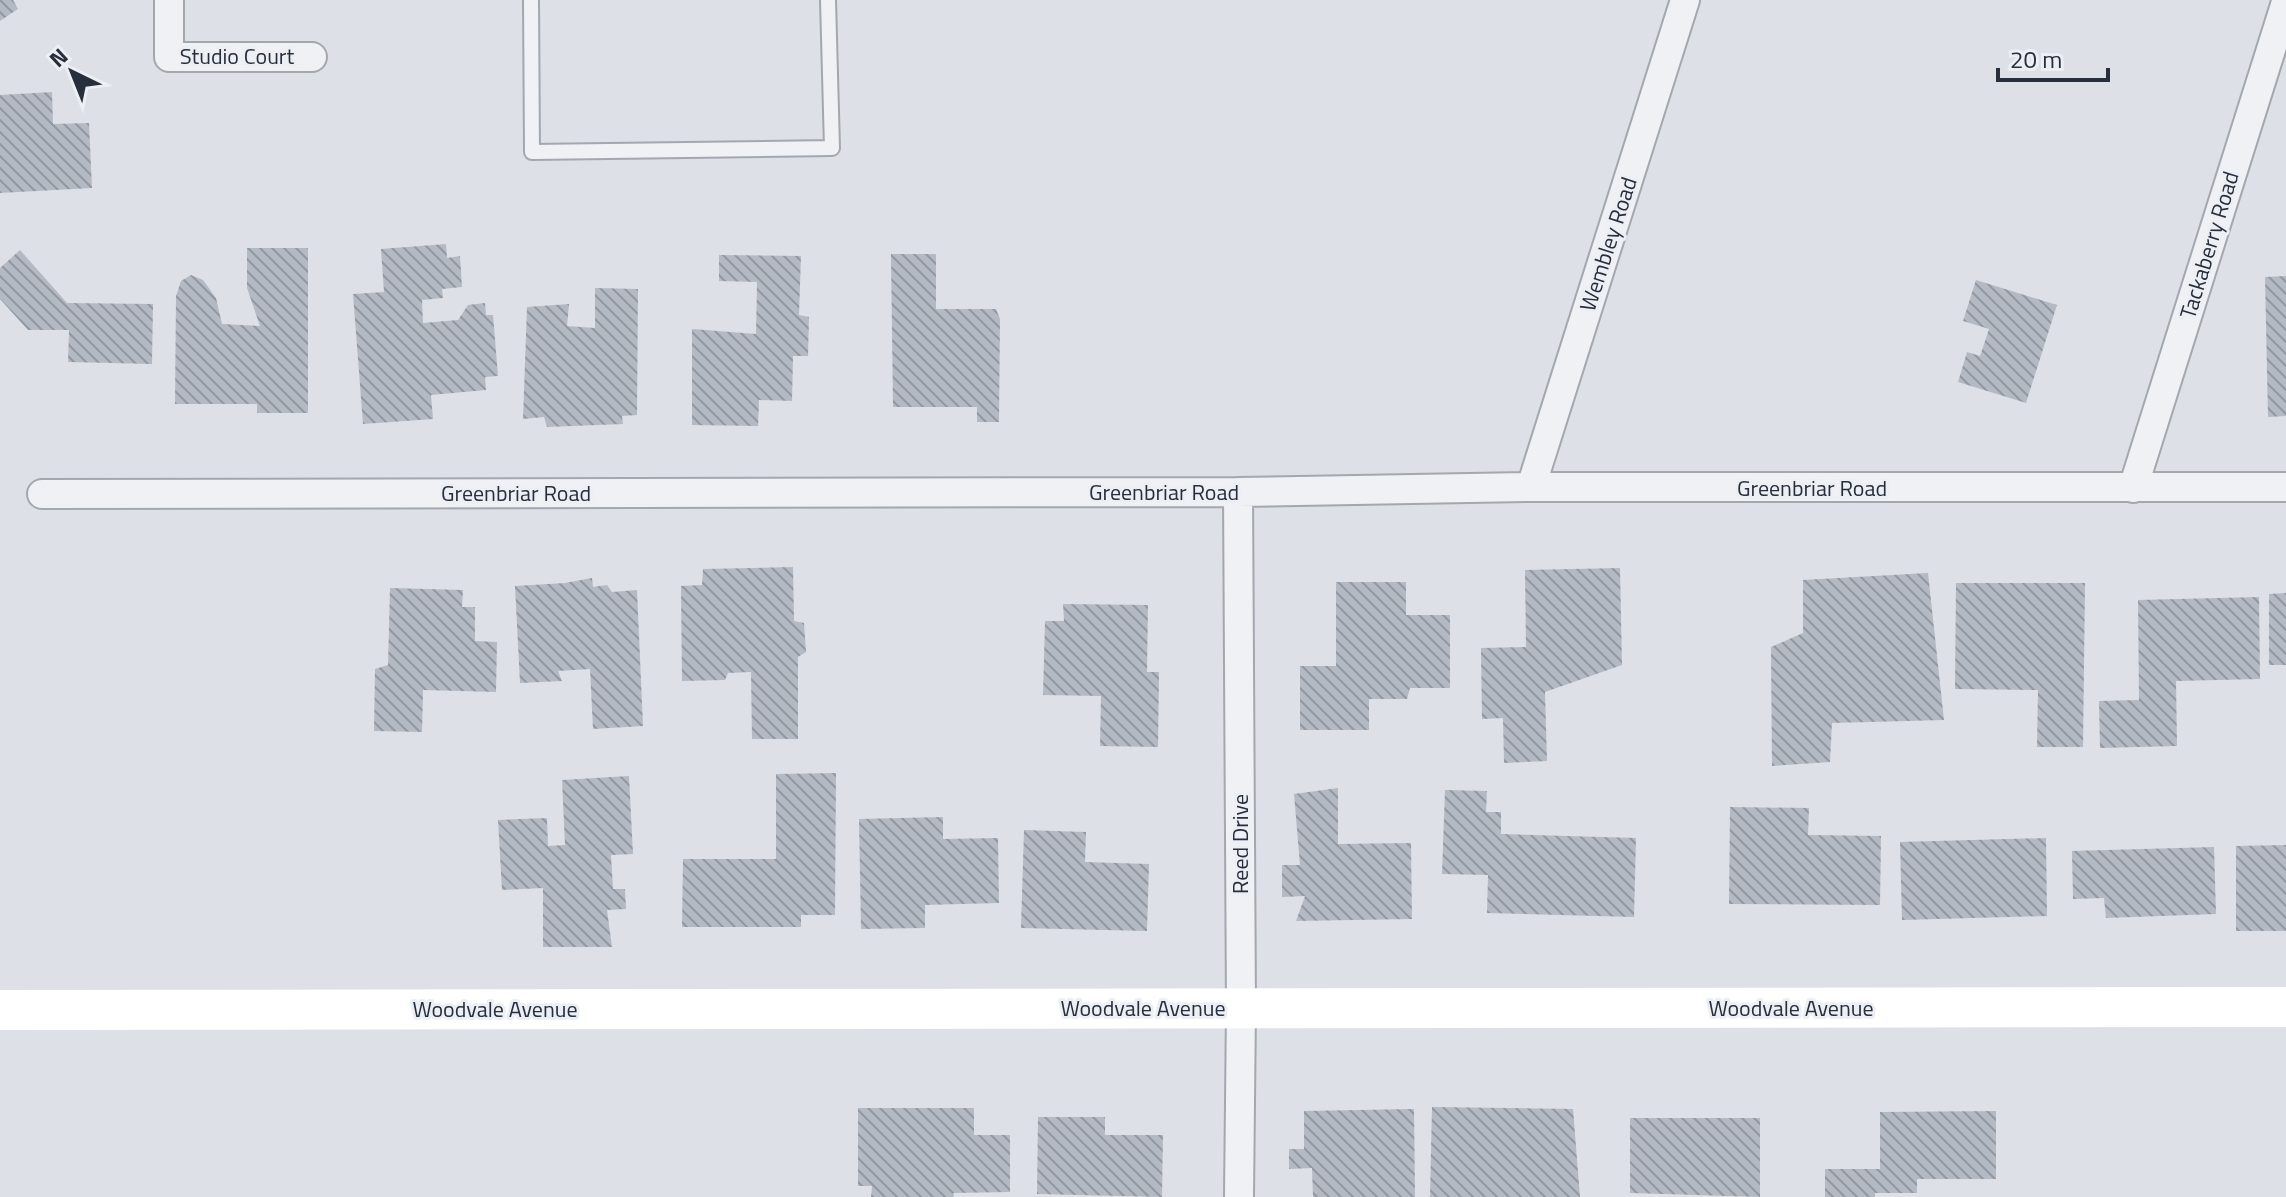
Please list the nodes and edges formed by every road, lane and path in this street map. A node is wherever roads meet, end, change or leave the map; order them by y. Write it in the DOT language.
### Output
graph roads {
  1 [pos="169,0"];
  2 [pos="531,0"];
  3 [pos="828,0"];
  4 [pos="1685,0"];
  5 [pos="2286,2"];
  6 [pos="312,57"];
  7 [pos="1531,487"];
  8 [pos="2286,487"];
  9 [pos="2133,488"];
  10 [pos="1238,492"];
  11 [pos="42,494"];
  12 [pos="2286,1007"];
  13 [pos="1241,1008"];
  14 [pos="0,1010"];
  15 [pos="1239,1197"];
  1 -- 6 [label="street, Studio Court"];
  2 -- 3 [label="lane"];
  4 -- 7 [label="street, Wembley Road"];
  5 -- 9 [label="street, Tackaberry Road"];
  7 -- 9 [label="street, Greenbriar Road"];
  7 -- 10 [label="street, Greenbriar Road"];
  8 -- 9 [label="street, Greenbriar Road"];
  10 -- 11 [label="street, Greenbriar Road"];
  10 -- 13 [label="street, Reed Drive"];
  12 -- 13 [label="street, Woodvale Avenue"];
  13 -- 14 [label="street, Woodvale Avenue"];
  13 -- 15 [label="street, Reed Drive"];
}
